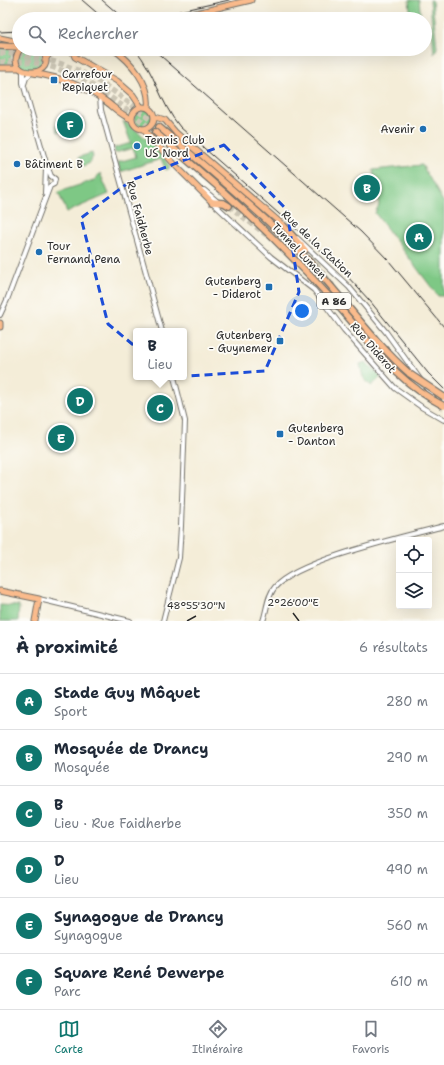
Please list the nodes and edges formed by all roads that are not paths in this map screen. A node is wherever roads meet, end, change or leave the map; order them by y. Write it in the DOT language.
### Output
graph roads {
  1 [pos="251,0"];
  2 [pos="200,12"];
  3 [pos="0,38"];
  4 [pos="12,41"];
  5 [pos="0,46"];
  6 [pos="12,47"];
  7 [pos="16,56"];
  8 [pos="44,56"];
  9 [pos="48,56"];
  10 [pos="75,56"];
  11 [pos="122,56"];
  12 [pos="45,60"];
  13 [pos="0,68"];
  14 [pos="21,69"];
  15 [pos="32,73"];
  16 [pos="24,85"];
  17 [pos="100,97"];
  18 [pos="108,104"];
  19 [pos="141,107"];
  20 [pos="148,107"];
  21 [pos="101,110"];
  22 [pos="154,117"];
  23 [pos="132,119"];
  24 [pos="150,127"];
  25 [pos="159,127"];
  26 [pos="143,129"];
  27 [pos="154,132"];
  28 [pos="149,137"];
  29 [pos="46,163"];
  30 [pos="51,176"];
  31 [pos="46,178"];
  32 [pos="48,185"];
  33 [pos="216,202"];
  34 [pos="230,206"];
  35 [pos="284,226"];
  36 [pos="305,250"];
  37 [pos="1,314"];
  38 [pos="0,324"];
  39 [pos="0,327"];
  40 [pos="161,328"];
  41 [pos="175,380"];
  42 [pos="444,397"];
  43 [pos="444,407"];
  44 [pos="444,420"];
  45 [pos="444,526"];
  46 [pos="0,592"];
  47 [pos="39,599"];
  48 [pos="35,621"];
  49 [pos="130,621"];
  50 [pos="163,621"];
  51 [pos="263,621"];
  1 -- 2 [label="main road"];
  3 -- 4 [label="main road"];
  5 -- 6 [label="highway"];
  7 -- 14 [label="main road"];
  8 -- 12 [label="main road"];
  9 -- 12 [label="main road"];
  10 -- 19 [label="main road"];
  11 -- 20 [label="main road"];
  12 -- 15 [label="main road"];
  13 -- 14 [label="main road"];
  14 -- 15 [label="main road"];
  14 -- 16 [label="street"];
  15 -- 16 [label="street"];
  15 -- 17 [label="main road"];
  16 -- 29 [label="street"];
  17 -- 18 [label="main road"];
  17 -- 21 [label="street, Rue Faidherbe"];
  18 -- 21 [label="street"];
  18 -- 23 [label="main road"];
  19 -- 20 [label="main road"];
  19 -- 23 [label="main road"];
  20 -- 22 [label="main road"];
  21 -- 40 [label="street, Rue Faidherbe"];
  22 -- 24 [label="main road"];
  22 -- 35 [label="main road, Rue de la Station"];
  23 -- 26 [label="main road"];
  24 -- 26 [label="main road"];
  24 -- 28 [label="main road"];
  25 -- 42 [label="highway, Tunnel Lumen / A 86, bridge"];
  26 -- 28 [label="main road, Rue Diderot"];
  27 -- 43 [label="highway, Tunnel Lumen / A 86, bridge"];
  28 -- 33 [label="main road, Rue Diderot"];
  29 -- 30 [label="street"];
  29 -- 31 [label="street"];
  30 -- 31 [label="street"];
  30 -- 32 [label="street"];
  31 -- 32 [label="street"];
  32 -- 37 [label="street"];
  33 -- 34 [label="highway"];
  33 -- 44 [label="street, Rue Diderot"];
  35 -- 36 [label="highway"];
  35 -- 43 [label="street, Rue de la Station"];
  37 -- 38 [label="street"];
  38 -- 39 [label="main road"];
  41 -- 50 [label="street"];
  45 -- 51 [label="street"];
  46 -- 47 [label="main road"];
  47 -- 48 [label="main road"];
  47 -- 49 [label="street"];
}
